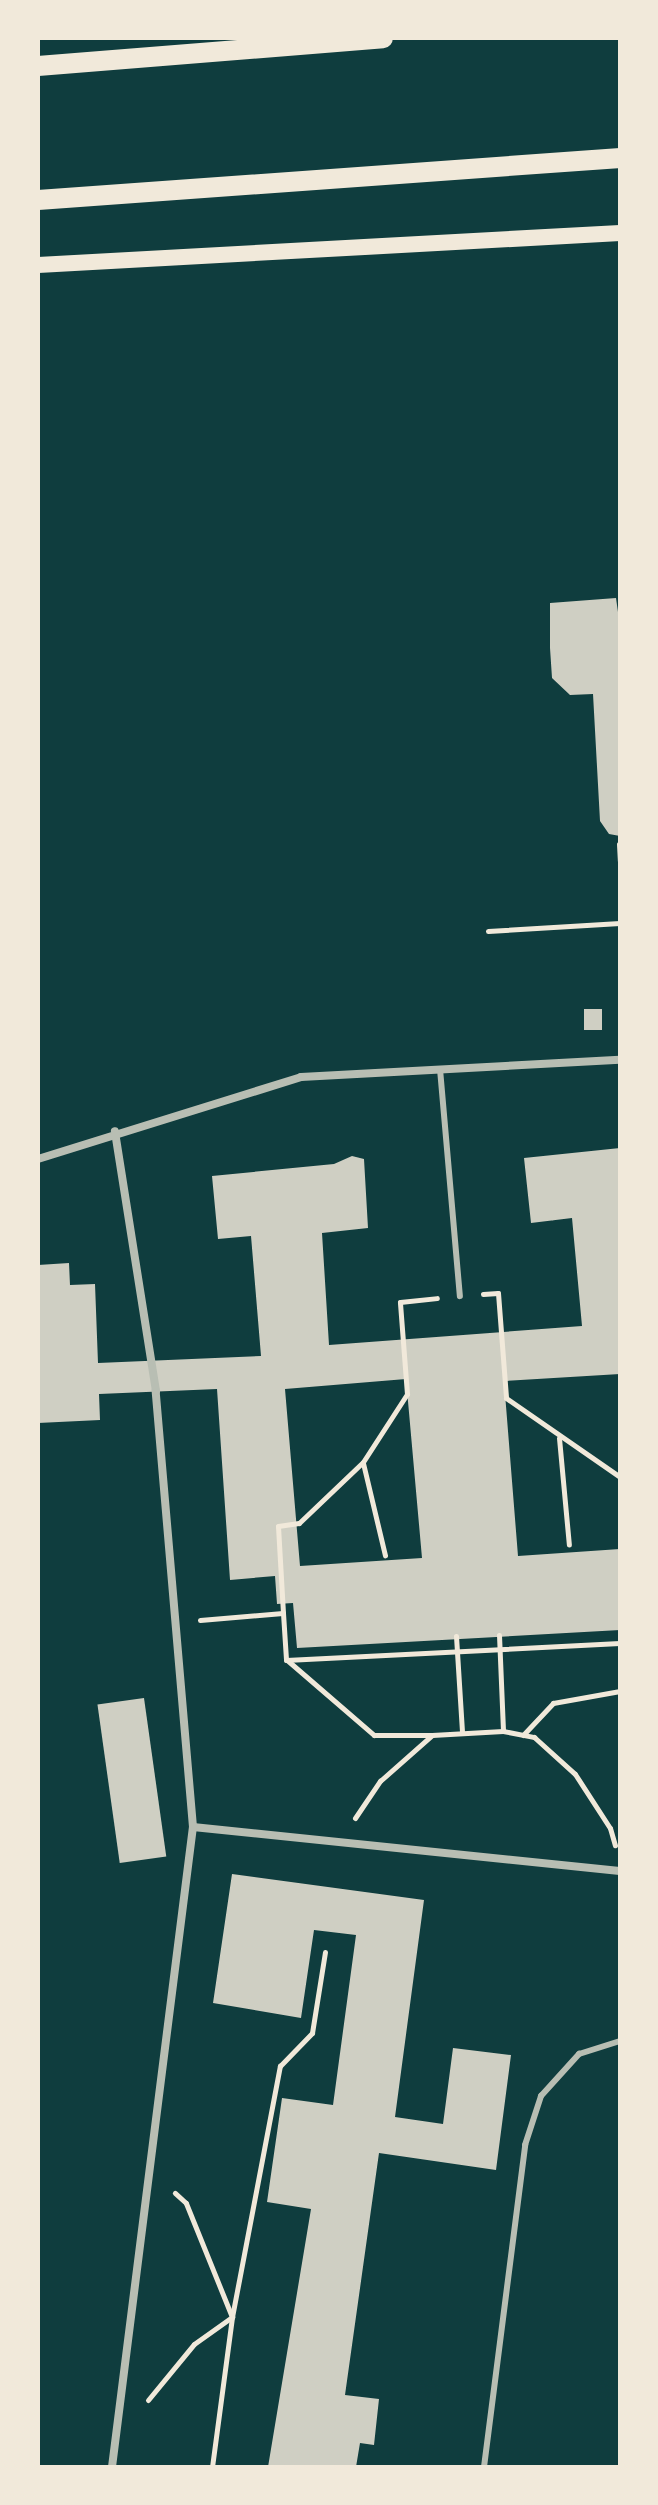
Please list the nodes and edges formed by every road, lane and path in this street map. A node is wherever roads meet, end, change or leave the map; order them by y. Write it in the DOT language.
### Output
graph roads {
  1 [pos="383,38"];
  2 [pos="38,66"];
  3 [pos="620,158"];
  4 [pos="38,200"];
  5 [pos="620,233"];
  6 [pos="38,265"];
  7 [pos="619,844"];
  8 [pos="620,861"];
  9 [pos="620,923"];
  10 [pos="488,931"];
  11 [pos="620,1060"];
  12 [pos="440,1069"];
  13 [pos="115,1131"];
  14 [pos="38,1159"];
  15 [pos="460,1296"];
  16 [pos="559,1437"];
  17 [pos="363,1462"];
  18 [pos="620,1477"];
  19 [pos="569,1545"];
  20 [pos="385,1555"];
  21 [pos="283,1613"];
  22 [pos="176,1622"];
  23 [pos="499,1635"];
  24 [pos="456,1636"];
  25 [pos="620,1643"];
  26 [pos="457,1649"];
  27 [pos="500,1649"];
  28 [pos="286,1660"];
  29 [pos="620,1691"];
  30 [pos="503,1731"];
  31 [pos="462,1732"];
  32 [pos="432,1735"];
  33 [pos="523,1735"];
  34 [pos="193,1827"];
  35 [pos="339,1842"];
  36 [pos="616,1853"];
  37 [pos="620,1871"];
  38 [pos="325,1952"];
  39 [pos="620,2041"];
  40 [pos="151,2171"];
  41 [pos="232,2317"];
  42 [pos="118,2421"];
  43 [pos="112,2467"];
  44 [pos="212,2467"];
  45 [pos="484,2467"];
  1 -- 2 [label="main road"];
  3 -- 4 [label="main road"];
  5 -- 6 [label="main road"];
  7 -- 8 [label="path"];
  9 -- 10 [label="path"];
  11 -- 12 [label="street"];
  12 -- 13 [label="street"];
  12 -- 15 [label="lane"];
  13 -- 14 [label="street"];
  13 -- 22 [label="street"];
  15 -- 16 [label="path"];
  15 -- 17 [label="path"];
  16 -- 18 [label="path"];
  16 -- 19 [label="path"];
  17 -- 20 [label="path"];
  17 -- 21 [label="path"];
  21 -- 22 [label="path"];
  21 -- 28 [label="path"];
  22 -- 34 [label="street"];
  23 -- 27 [label="path"];
  24 -- 26 [label="path"];
  25 -- 27 [label="path"];
  26 -- 27 [label="path"];
  26 -- 28 [label="path"];
  26 -- 31 [label="path"];
  27 -- 30 [label="path"];
  28 -- 32 [label="path"];
  29 -- 33 [label="path"];
  30 -- 31 [label="path"];
  30 -- 33 [label="path"];
  31 -- 32 [label="path"];
  32 -- 35 [label="path"];
  33 -- 36 [label="path"];
  34 -- 35 [label="street"];
  34 -- 40 [label="street"];
  35 -- 37 [label="street"];
  38 -- 41 [label="path"];
  39 -- 45 [label="lane"];
  40 -- 41 [label="path"];
  40 -- 42 [label="street"];
  41 -- 42 [label="path"];
  41 -- 44 [label="path"];
  42 -- 43 [label="street"];
}
